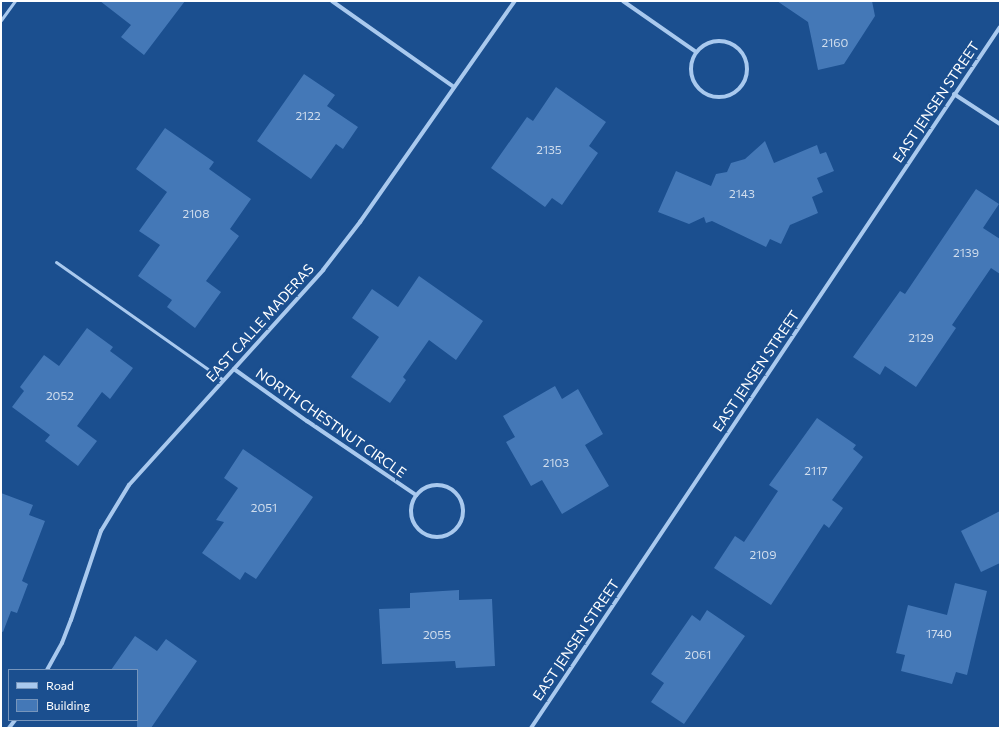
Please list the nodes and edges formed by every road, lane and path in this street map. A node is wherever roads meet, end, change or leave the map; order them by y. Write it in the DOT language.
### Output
graph roads {
  1 [pos="15,1"];
  2 [pos="332,1"];
  3 [pos="514,1"];
  4 [pos="623,1"];
  5 [pos="1,20"];
  6 [pos="1000,27"];
  7 [pos="696,52"];
  8 [pos="454,88"];
  9 [pos="954,94"];
  10 [pos="1000,124"];
  11 [pos="56,262"];
  12 [pos="234,369"];
  13 [pos="223,380"];
  14 [pos="416,495"];
  15 [pos="48,669"];
  16 [pos="531,728"];
  1 -- 5 [label="lane"];
  2 -- 8 [label="street"];
  3 -- 8 [label="street, EAST CALLE MADERAS"];
  4 -- 7 [label="street"];
  6 -- 9 [label="street, EAST JENSEN STREET"];
  7 -- 7 [label="street"];
  8 -- 12 [label="street, EAST CALLE MADERAS"];
  9 -- 10 [label="street"];
  9 -- 16 [label="street, EAST JENSEN STREET"];
  11 -- 13 [label="lane"];
  12 -- 13 [label="street, EAST CALLE MADERAS"];
  12 -- 14 [label="street, NORTH CHESTNUT CIRCLE"];
  13 -- 15 [label="street, EAST CALLE MADERAS"];
  14 -- 14 [label="street"];
}
